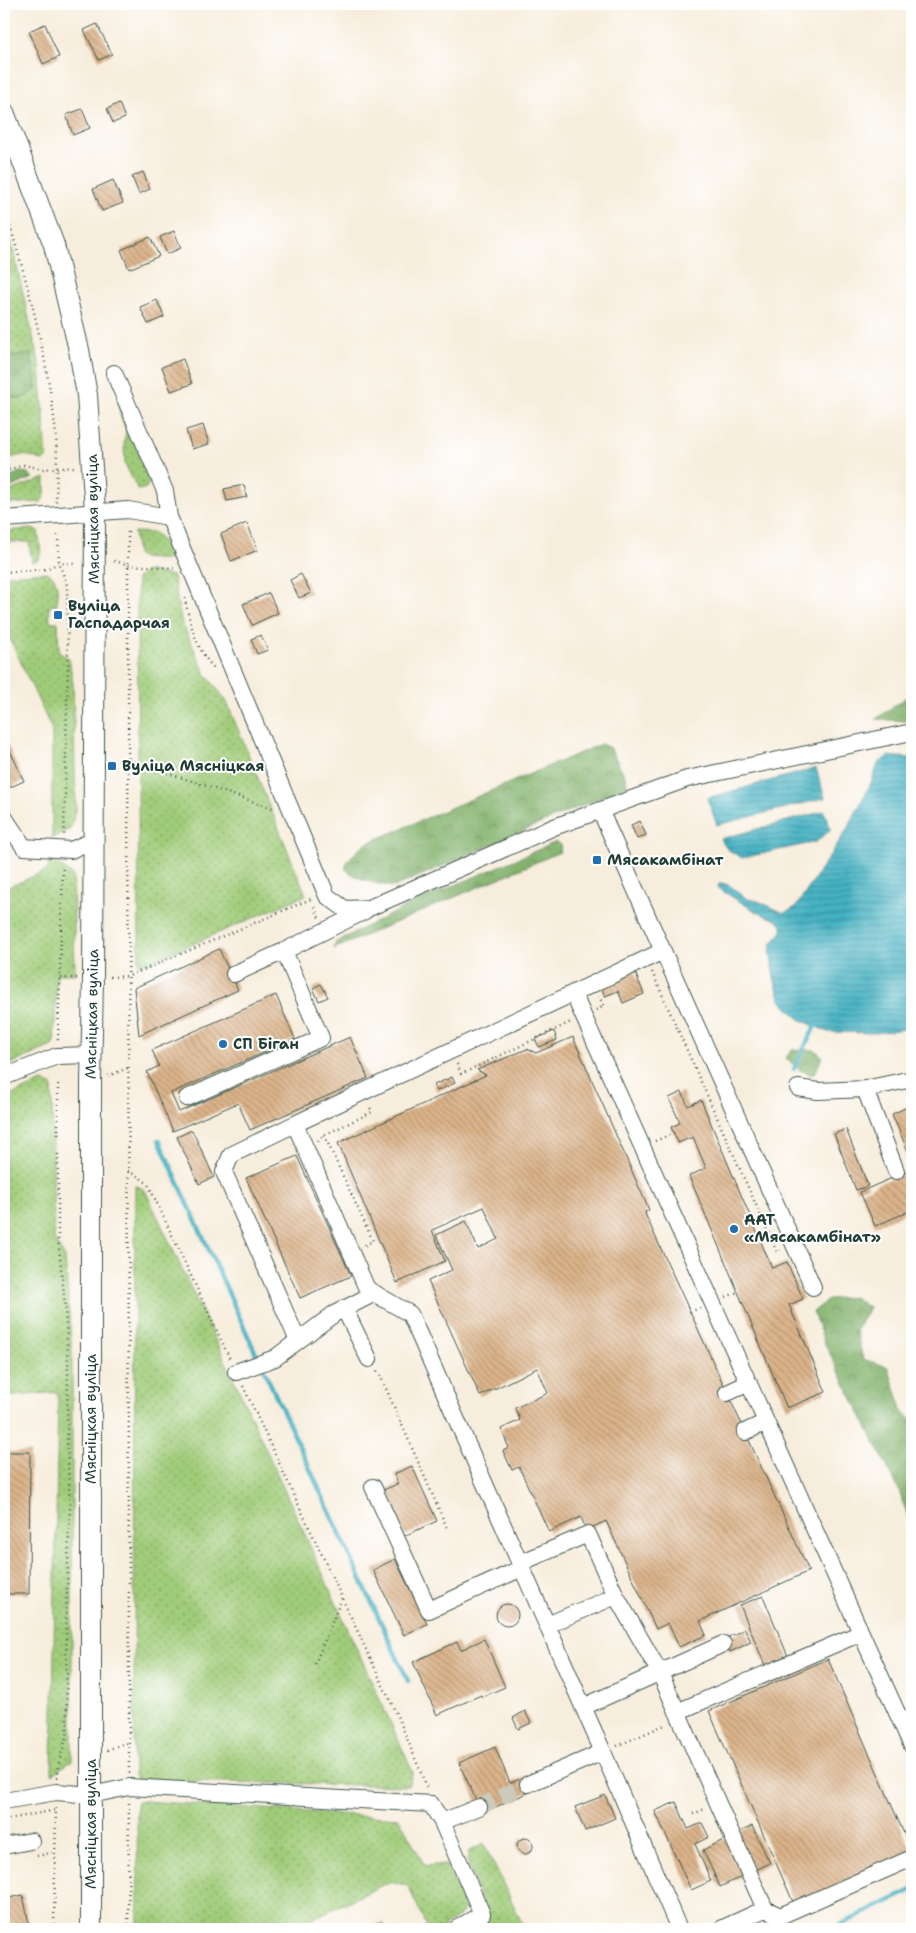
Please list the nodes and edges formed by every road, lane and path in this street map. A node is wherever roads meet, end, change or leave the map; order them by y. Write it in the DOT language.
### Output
graph roads {
  1 [pos="4,112"];
  2 [pos="10,144"];
  3 [pos="4,207"];
  4 [pos="114,374"];
  5 [pos="75,466"];
  6 [pos="57,467"];
  7 [pos="4,471"];
  8 [pos="56,502"];
  9 [pos="95,512"];
  10 [pos="169,517"];
  11 [pos="4,519"];
  12 [pos="128,532"];
  13 [pos="58,535"];
  14 [pos="114,562"];
  15 [pos="60,564"];
  16 [pos="77,564"];
  17 [pos="129,565"];
  18 [pos="4,572"];
  19 [pos="912,732"];
  20 [pos="129,760"];
  21 [pos="276,809"];
  22 [pos="600,810"];
  23 [pos="4,818"];
  24 [pos="94,840"];
  25 [pos="63,850"];
  26 [pos="312,899"];
  27 [pos="369,908"];
  28 [pos="284,951"];
  29 [pos="663,951"];
  30 [pos="646,959"];
  31 [pos="234,974"];
  32 [pos="128,976"];
  33 [pos="108,977"];
  34 [pos="60,978"];
  35 [pos="77,978"];
  36 [pos="593,984"];
  37 [pos="573,993"];
  38 [pos="583,1016"];
  39 [pos="58,1040"];
  40 [pos="450,1051"];
  41 [pos="91,1055"];
  42 [pos="4,1077"];
  43 [pos="912,1079"];
  44 [pos="58,1082"];
  45 [pos="798,1088"];
  46 [pos="865,1089"];
  47 [pos="363,1092"];
  48 [pos="187,1098"];
  49 [pos="295,1124"];
  50 [pos="324,1135"];
  51 [pos="308,1153"];
  52 [pos="896,1171"];
  53 [pos="128,1172"];
  54 [pos="794,1244"];
  55 [pos="351,1252"];
  56 [pos="813,1287"];
  57 [pos="375,1293"];
  58 [pos="344,1308"];
  59 [pos="298,1341"];
  60 [pos="369,1359"];
  61 [pos="236,1372"];
  62 [pos="749,1383"];
  63 [pos="727,1393"];
  64 [pos="766,1422"];
  65 [pos="745,1432"];
  66 [pos="373,1487"];
  67 [pos="447,1528"];
  68 [pos="521,1565"];
  69 [pos="616,1596"];
  70 [pos="342,1598"];
  71 [pos="547,1625"];
  72 [pos="861,1633"];
  73 [pos="723,1644"];
  74 [pos="315,1664"];
  75 [pos="660,1673"];
  76 [pos="583,1707"];
  77 [pos="679,1715"];
  78 [pos="129,1742"];
  79 [pos="912,1746"];
  80 [pos="107,1750"];
  81 [pos="603,1752"];
  82 [pos="528,1784"];
  83 [pos="129,1788"];
  84 [pos="56,1792"];
  85 [pos="91,1795"];
  86 [pos="4,1801"];
  87 [pos="430,1804"];
  88 [pos="479,1807"];
  89 [pos="56,1810"];
  90 [pos="4,1820"];
  91 [pos="442,1822"];
  92 [pos="30,1841"];
  93 [pos="4,1846"];
  94 [pos="912,1858"];
  95 [pos="4,1864"];
  96 [pos="11,1897"];
  97 [pos="765,1909"];
  98 [pos="54,1929"];
  99 [pos="91,1929"];
  100 [pos="128,1929"];
  101 [pos="456,1929"];
  102 [pos="679,1929"];
  103 [pos="721,1929"];
  1 -- 2 [label="main road, Мясніцкая вуліца"];
  2 -- 9 [label="main road, Мясніцкая вуліца"];
  3 -- 6 [label="path"];
  4 -- 10 [label="street"];
  5 -- 6 [label="path"];
  6 -- 7 [label="path"];
  6 -- 8 [label="path"];
  9 -- 10 [label="street"];
  9 -- 11 [label="street"];
  9 -- 24 [label="main road, Мясніцкая вуліца"];
  10 -- 27 [label="street"];
  12 -- 17 [label="path"];
  13 -- 15 [label="path"];
  14 -- 17 [label="path"];
  15 -- 16 [label="path"];
  15 -- 18 [label="path"];
  15 -- 25 [label="path"];
  17 -- 20 [label="path"];
  19 -- 22 [label="street"];
  20 -- 21 [label="path"];
  20 -- 32 [label="path"];
  22 -- 27 [label="street"];
  22 -- 29 [label="street"];
  23 -- 25 [label="street"];
  24 -- 25 [label="street"];
  24 -- 41 [label="main road, Мясніцкая вуліца"];
  25 -- 34 [label="path"];
  26 -- 32 [label="path"];
  27 -- 28 [label="street"];
  28 -- 31 [label="street"];
  28 -- 48 [label="street"];
  29 -- 30 [label="street"];
  29 -- 54 [label="street"];
  30 -- 36 [label="street"];
  30 -- 54 [label="path"];
  32 -- 33 [label="path"];
  32 -- 53 [label="path"];
  34 -- 35 [label="path"];
  34 -- 39 [label="path"];
  36 -- 37 [label="street"];
  36 -- 38 [label="path"];
  37 -- 38 [label="street"];
  37 -- 40 [label="street"];
  38 -- 40 [label="path"];
  38 -- 62 [label="street"];
  40 -- 47 [label="street"];
  41 -- 42 [label="street"];
  41 -- 85 [label="main road, Мясніцкая вуліца"];
  43 -- 46 [label="street"];
  44 -- 84 [label="path"];
  45 -- 46 [label="street"];
  46 -- 52 [label="street"];
  47 -- 49 [label="street"];
  47 -- 50 [label="path"];
  49 -- 51 [label="street"];
  49 -- 59 [label="street"];
  50 -- 51 [label="path"];
  50 -- 55 [label="path"];
  51 -- 55 [label="street"];
  53 -- 61 [label="path"];
  53 -- 78 [label="path"];
  54 -- 56 [label="street"];
  55 -- 57 [label="street"];
  57 -- 58 [label="street"];
  57 -- 68 [label="street"];
  58 -- 59 [label="street"];
  58 -- 60 [label="street"];
  59 -- 61 [label="street"];
  60 -- 67 [label="path"];
  61 -- 70 [label="path"];
  62 -- 63 [label="street"];
  62 -- 64 [label="street"];
  64 -- 65 [label="street"];
  64 -- 72 [label="street"];
  66 -- 68 [label="street"];
  68 -- 69 [label="street"];
  68 -- 71 [label="street"];
  69 -- 71 [label="street"];
  69 -- 75 [label="street"];
  70 -- 74 [label="path"];
  70 -- 87 [label="path"];
  71 -- 76 [label="street"];
  72 -- 77 [label="street"];
  72 -- 79 [label="street"];
  73 -- 75 [label="street"];
  75 -- 76 [label="street"];
  75 -- 77 [label="street"];
  76 -- 81 [label="street"];
  77 -- 81 [label="path"];
  77 -- 97 [label="street"];
  78 -- 80 [label="path"];
  78 -- 83 [label="path"];
  81 -- 82 [label="street"];
  81 -- 102 [label="street"];
  83 -- 85 [label="street"];
  83 -- 87 [label="street"];
  83 -- 100 [label="path"];
  84 -- 85 [label="street"];
  84 -- 86 [label="street"];
  84 -- 89 [label="path"];
  85 -- 99 [label="main road, Мясніцкая вуліца"];
  87 -- 91 [label="street"];
  88 -- 91 [label="street"];
  89 -- 90 [label="path"];
  89 -- 98 [label="path"];
  91 -- 101 [label="street"];
  92 -- 93 [label="street"];
  94 -- 97 [label="street"];
  95 -- 96 [label="path"];
  97 -- 103 [label="street"];
}
